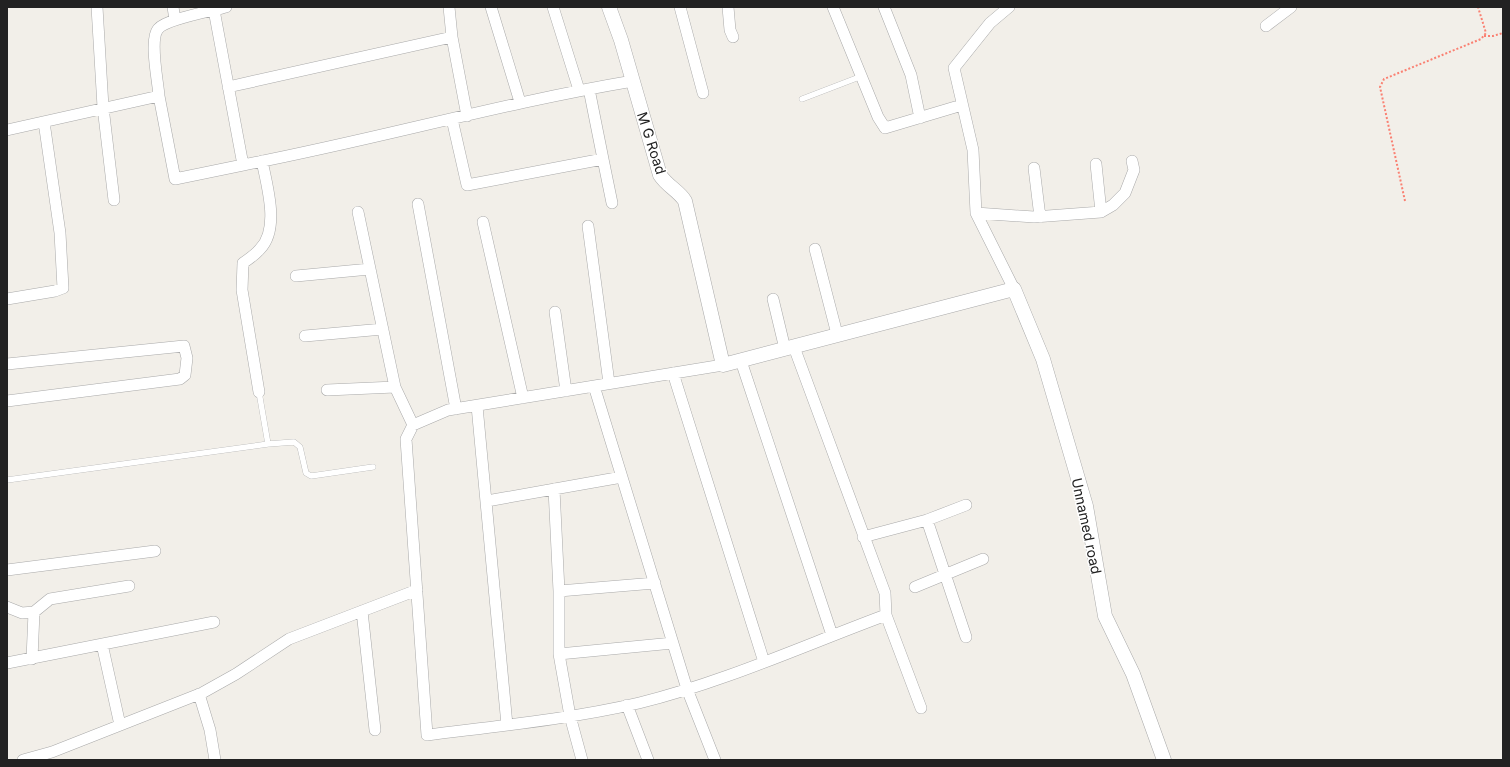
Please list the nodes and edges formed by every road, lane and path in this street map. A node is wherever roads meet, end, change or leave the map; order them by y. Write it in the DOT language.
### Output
graph roads {
  1 [pos="97,7"];
  2 [pos="173,7"];
  3 [pos="226,7"];
  4 [pos="449,7"];
  5 [pos="491,7"];
  6 [pos="553,7"];
  7 [pos="609,7"];
  8 [pos="680,7"];
  9 [pos="728,7"];
  10 [pos="833,7"];
  11 [pos="884,7"];
  12 [pos="1009,7"];
  13 [pos="1291,7"];
  14 [pos="1478,7"];
  15 [pos="214,10"];
  16 [pos="175,20"];
  17 [pos="1266,26"];
  18 [pos="1503,33"];
  19 [pos="1484,36"];
  20 [pos="452,37"];
  21 [pos="734,37"];
  22 [pos="862,76"];
  23 [pos="633,81"];
  24 [pos="228,86"];
  25 [pos="584,90"];
  26 [pos="703,93"];
  27 [pos="159,96"];
  28 [pos="802,99"];
  29 [pos="520,102"];
  30 [pos="962,105"];
  31 [pos="104,108"];
  32 [pos="467,116"];
  33 [pos="920,118"];
  34 [pos="452,120"];
  35 [pos="44,122"];
  36 [pos="7,130"];
  37 [pos="603,160"];
  38 [pos="262,161"];
  39 [pos="1132,162"];
  40 [pos="1096,164"];
  41 [pos="243,165"];
  42 [pos="1034,168"];
  43 [pos="114,200"];
  44 [pos="1405,201"];
  45 [pos="612,203"];
  46 [pos="418,204"];
  47 [pos="358,212"];
  48 [pos="1101,212"];
  49 [pos="976,213"];
  50 [pos="1040,217"];
  51 [pos="483,222"];
  52 [pos="588,226"];
  53 [pos="815,249"];
  54 [pos="370,269"];
  55 [pos="296,276"];
  56 [pos="1014,289"];
  57 [pos="7,299"];
  58 [pos="773,299"];
  59 [pos="555,312"];
  60 [pos="383,329"];
  61 [pos="837,334"];
  62 [pos="305,336"];
  63 [pos="789,348"];
  64 [pos="741,361"];
  65 [pos="7,364"];
  66 [pos="723,365"];
  67 [pos="673,373"];
  68 [pos="609,383"];
  69 [pos="594,386"];
  70 [pos="396,387"];
  71 [pos="327,390"];
  72 [pos="566,391"];
  73 [pos="259,392"];
  74 [pos="522,398"];
  75 [pos="7,401"];
  76 [pos="477,406"];
  77 [pos="456,409"];
  78 [pos="413,425"];
  79 [pos="268,444"];
  80 [pos="374,467"];
  81 [pos="622,477"];
  82 [pos="7,480"];
  83 [pos="554,488"];
  84 [pos="487,500"];
  85 [pos="966,505"];
  86 [pos="926,520"];
  87 [pos="863,537"];
  88 [pos="155,551"];
  89 [pos="983,559"];
  90 [pos="7,570"];
  91 [pos="945,575"];
  92 [pos="655,583"];
  93 [pos="129,586"];
  94 [pos="915,587"];
  95 [pos="417,590"];
  96 [pos="559,591"];
  97 [pos="7,607"];
  98 [pos="362,611"];
  99 [pos="34,612"];
  100 [pos="886,615"];
  101 [pos="214,622"];
  102 [pos="832,635"];
  103 [pos="966,637"];
  104 [pos="673,643"];
  105 [pos="102,644"];
  106 [pos="559,654"];
  107 [pos="32,658"];
  108 [pos="764,662"];
  109 [pos="7,664"];
  110 [pos="687,689"];
  111 [pos="199,694"];
  112 [pos="627,705"];
  113 [pos="921,708"];
  114 [pos="570,716"];
  115 [pos="120,725"];
  116 [pos="507,725"];
  117 [pos="375,730"];
  118 [pos="23,760"];
  119 [pos="216,760"];
  120 [pos="582,760"];
  121 [pos="648,760"];
  122 [pos="715,760"];
  123 [pos="1164,760"];
  1 -- 31 [label="street"];
  2 -- 16 [label="street"];
  3 -- 15 [label="street"];
  4 -- 20 [label="street"];
  5 -- 29 [label="street"];
  6 -- 25 [label="street"];
  7 -- 23 [label="street, M G Road"];
  8 -- 26 [label="street"];
  9 -- 21 [label="street"];
  10 -- 22 [label="street"];
  11 -- 33 [label="street"];
  12 -- 30 [label="street"];
  13 -- 17 [label="street"];
  14 -- 19 [label="path"];
  15 -- 16 [label="street"];
  15 -- 24 [label="street"];
  16 -- 27 [label="street"];
  18 -- 19 [label="path"];
  19 -- 44 [label="path"];
  20 -- 24 [label="street"];
  20 -- 32 [label="street"];
  22 -- 28 [label="lane"];
  22 -- 33 [label="street"];
  23 -- 25 [label="street"];
  23 -- 66 [label="street, M G Road"];
  24 -- 41 [label="street"];
  25 -- 29 [label="street"];
  25 -- 37 [label="street"];
  27 -- 31 [label="street"];
  27 -- 41 [label="street"];
  29 -- 32 [label="street"];
  30 -- 33 [label="street"];
  30 -- 49 [label="street"];
  31 -- 35 [label="street"];
  31 -- 43 [label="street"];
  32 -- 34 [label="street"];
  34 -- 37 [label="street"];
  34 -- 38 [label="street"];
  35 -- 36 [label="street"];
  35 -- 57 [label="street"];
  37 -- 45 [label="street"];
  38 -- 41 [label="street"];
  38 -- 73 [label="street"];
  39 -- 48 [label="street"];
  40 -- 48 [label="street"];
  42 -- 50 [label="street"];
  46 -- 77 [label="street"];
  47 -- 54 [label="street"];
  48 -- 50 [label="street"];
  49 -- 50 [label="street"];
  49 -- 56 [label="street"];
  51 -- 74 [label="street"];
  52 -- 68 [label="street"];
  53 -- 61 [label="street"];
  54 -- 55 [label="street"];
  54 -- 60 [label="street"];
  56 -- 61 [label="street"];
  56 -- 123 [label="street, Unnamed road"];
  58 -- 63 [label="street"];
  59 -- 72 [label="street"];
  60 -- 62 [label="street"];
  60 -- 70 [label="street"];
  61 -- 63 [label="street"];
  63 -- 64 [label="street"];
  63 -- 87 [label="street"];
  64 -- 66 [label="street"];
  64 -- 102 [label="street"];
  65 -- 75 [label="street"];
  66 -- 67 [label="street"];
  67 -- 68 [label="street"];
  67 -- 108 [label="street"];
  68 -- 69 [label="street"];
  69 -- 72 [label="street"];
  69 -- 81 [label="street"];
  70 -- 71 [label="street"];
  70 -- 78 [label="street"];
  72 -- 74 [label="street"];
  73 -- 79 [label="lane"];
  74 -- 76 [label="street"];
  76 -- 77 [label="street"];
  76 -- 84 [label="street"];
  77 -- 78 [label="street"];
  78 -- 95 [label="street"];
  79 -- 80 [label="lane"];
  79 -- 82 [label="lane"];
  81 -- 83 [label="street"];
  81 -- 92 [label="street"];
  83 -- 84 [label="street"];
  83 -- 96 [label="street"];
  84 -- 116 [label="street"];
  85 -- 86 [label="street"];
  86 -- 87 [label="street"];
  86 -- 91 [label="street"];
  87 -- 100 [label="street"];
  88 -- 90 [label="street"];
  89 -- 91 [label="street"];
  91 -- 94 [label="street"];
  91 -- 103 [label="street"];
  92 -- 96 [label="street"];
  92 -- 104 [label="street"];
  93 -- 99 [label="street"];
  95 -- 98 [label="street"];
  95 -- 116 [label="street"];
  96 -- 106 [label="street"];
  97 -- 99 [label="street"];
  98 -- 111 [label="street"];
  98 -- 117 [label="street"];
  99 -- 107 [label="street"];
  100 -- 102 [label="street"];
  100 -- 113 [label="street"];
  101 -- 105 [label="street"];
  102 -- 108 [label="street"];
  104 -- 106 [label="street"];
  104 -- 110 [label="street"];
  105 -- 107 [label="street"];
  105 -- 115 [label="street"];
  106 -- 114 [label="street"];
  107 -- 109 [label="street"];
  108 -- 110 [label="street"];
  110 -- 112 [label="street"];
  110 -- 122 [label="street"];
  111 -- 115 [label="street"];
  111 -- 119 [label="street"];
  112 -- 114 [label="street"];
  112 -- 121 [label="street"];
  114 -- 116 [label="street"];
  114 -- 120 [label="street"];
  115 -- 118 [label="street"];
}
